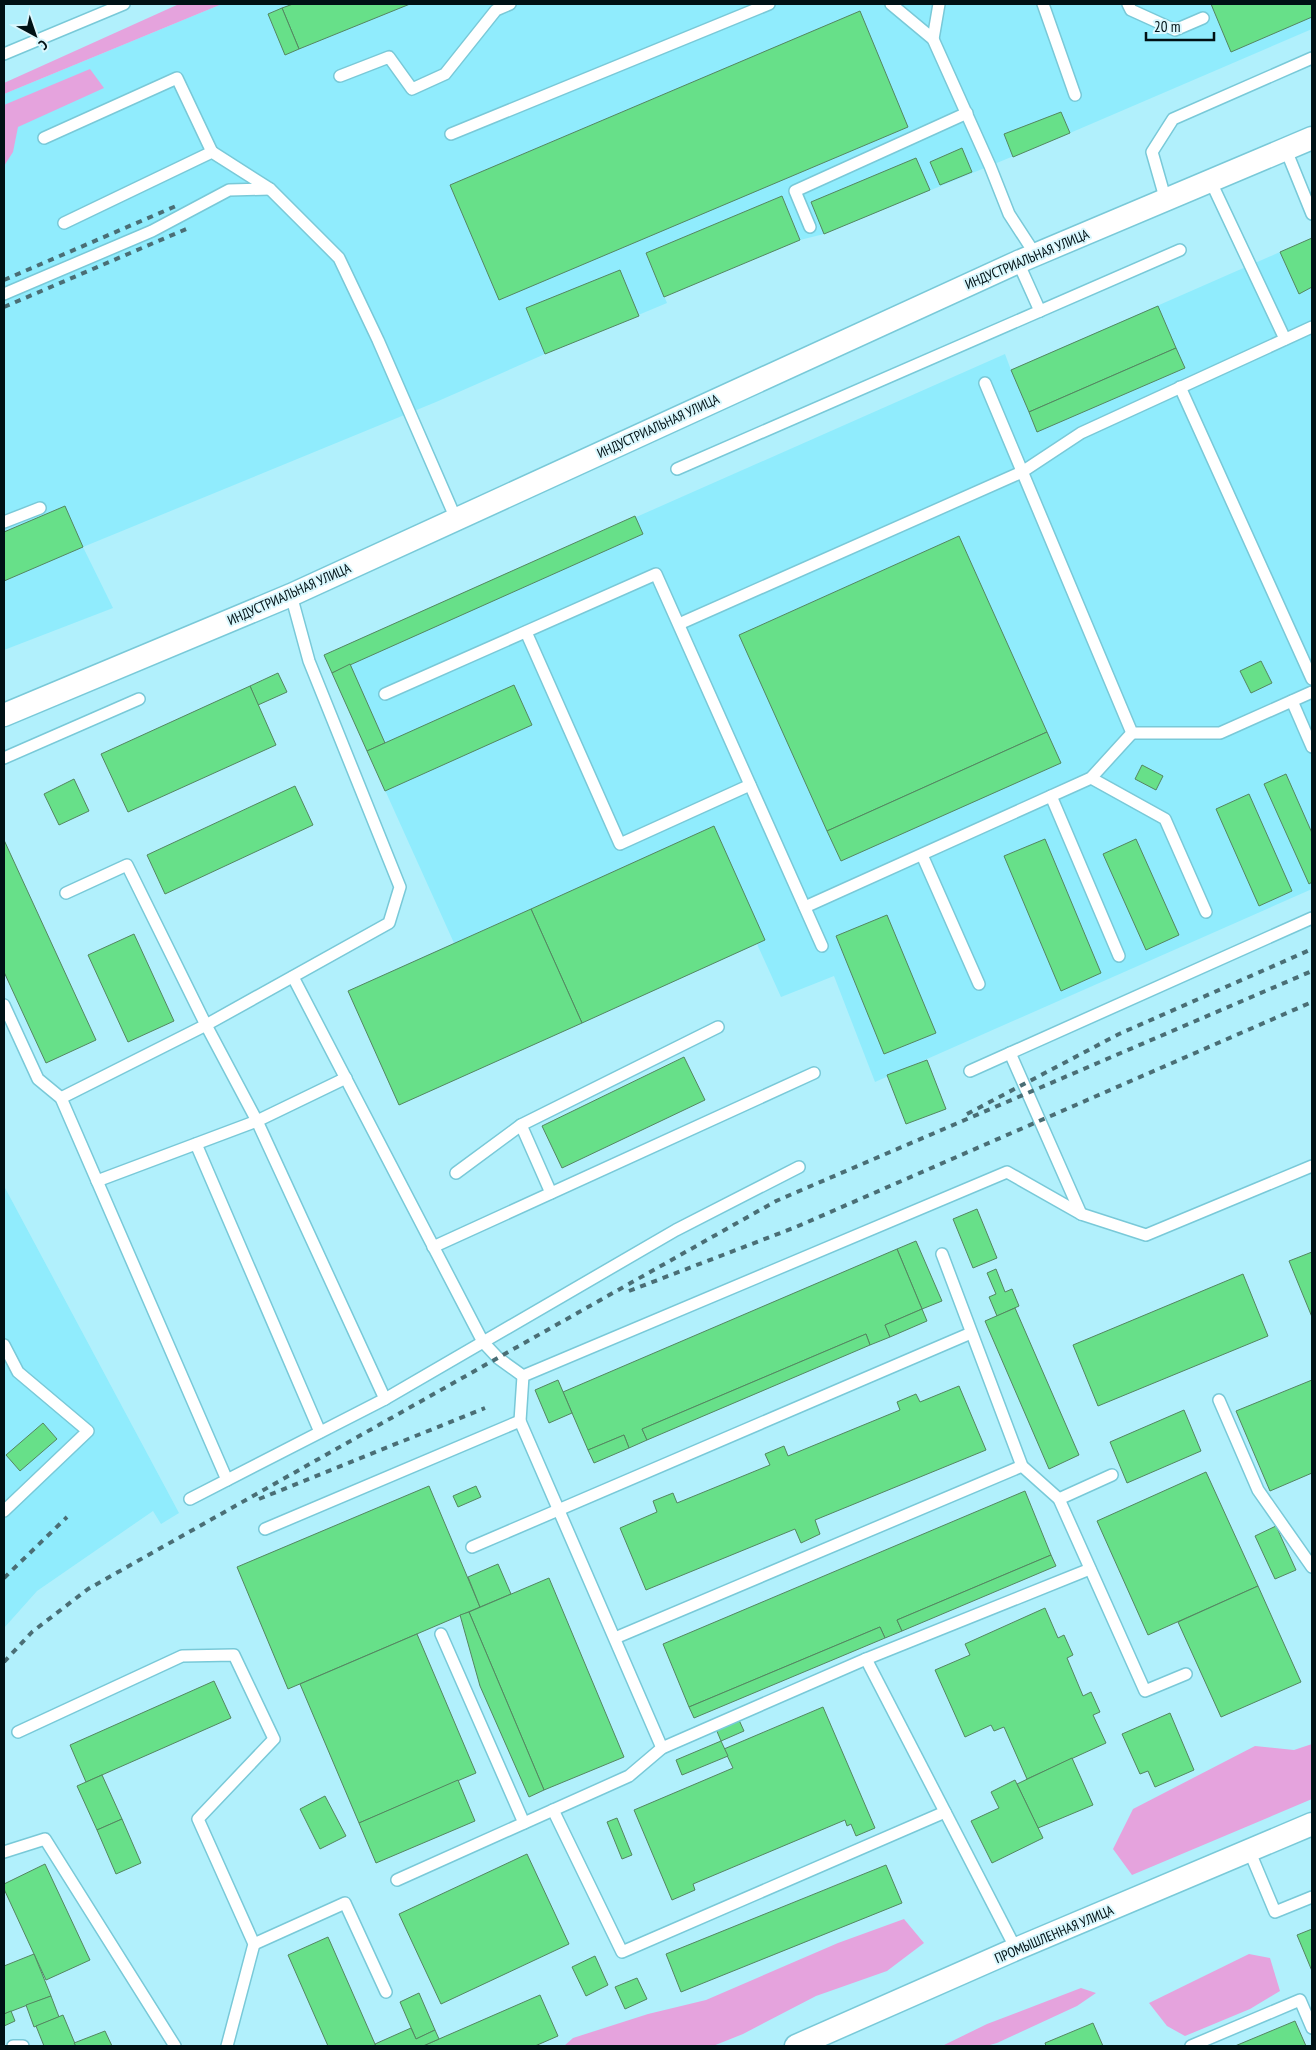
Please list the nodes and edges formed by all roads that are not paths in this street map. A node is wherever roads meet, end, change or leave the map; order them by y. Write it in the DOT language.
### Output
graph roads {
  1 [pos="124,4"];
  2 [pos="510,4"];
  3 [pos="769,4"];
  4 [pos="891,4"];
  5 [pos="939,4"];
  6 [pos="1043,4"];
  7 [pos="1128,4"];
  8 [pos="495,7"];
  9 [pos="1203,18"];
  10 [pos="934,39"];
  11 [pos="4,54"];
  12 [pos="1312,58"];
  13 [pos="340,76"];
  14 [pos="1075,94"];
  15 [pos="967,113"];
  16 [pos="451,134"];
  17 [pos="44,138"];
  18 [pos="1312,138"];
  19 [pos="1286,150"];
  20 [pos="212,152"];
  21 [pos="1211,182"];
  22 [pos="270,189"];
  23 [pos="1166,201"];
  24 [pos="1312,214"];
  25 [pos="64,223"];
  26 [pos="810,226"];
  27 [pos="1180,250"];
  28 [pos="1026,258"];
  29 [pos="4,294"];
  30 [pos="1040,311"];
  31 [pos="1312,328"];
  32 [pos="1285,340"];
  33 [pos="985,383"];
  34 [pos="1180,387"];
  35 [pos="677,469"];
  36 [pos="1022,472"];
  37 [pos="40,508"];
  38 [pos="456,519"];
  39 [pos="4,522"];
  40 [pos="292,595"];
  41 [pos="679,624"];
  42 [pos="526,632"];
  43 [pos="1312,679"];
  44 [pos="1312,692"];
  45 [pos="385,694"];
  46 [pos="139,699"];
  47 [pos="1292,701"];
  48 [pos="4,715"];
  49 [pos="1132,733"];
  50 [pos="1312,747"];
  51 [pos="4,758"];
  52 [pos="1091,778"];
  53 [pos="750,785"];
  54 [pos="1051,796"];
  55 [pos="922,855"];
  56 [pos="66,892"];
  57 [pos="804,907"];
  58 [pos="1206,912"];
  59 [pos="1312,918"];
  60 [pos="822,946"];
  61 [pos="1119,956"];
  62 [pos="293,977"];
  63 [pos="979,984"];
  64 [pos="4,1005"];
  65 [pos="206,1025"];
  66 [pos="718,1027"];
  67 [pos="1010,1053"];
  68 [pos="970,1071"];
  69 [pos="814,1072"];
  70 [pos="346,1078"];
  71 [pos="62,1098"];
  72 [pos="257,1121"];
  73 [pos="521,1125"];
  74 [pos="196,1144"];
  75 [pos="1312,1166"];
  76 [pos="799,1167"];
  77 [pos="456,1173"];
  78 [pos="98,1181"];
  79 [pos="551,1193"];
  80 [pos="1081,1214"];
  81 [pos="433,1246"];
  82 [pos="942,1254"];
  83 [pos="971,1333"];
  84 [pos="483,1342"];
  85 [pos="4,1345"];
  86 [pos="523,1376"];
  87 [pos="385,1398"];
  88 [pos="1219,1400"];
  89 [pos="520,1421"];
  90 [pos="320,1432"];
  91 [pos="1022,1466"];
  92 [pos="1112,1475"];
  93 [pos="227,1480"];
  94 [pos="190,1499"];
  95 [pos="1058,1499"];
  96 [pos="559,1510"];
  97 [pos="4,1511"];
  98 [pos="265,1530"];
  99 [pos="472,1547"];
  100 [pos="1312,1567"];
  101 [pos="1090,1569"];
  102 [pos="441,1634"];
  103 [pos="615,1638"];
  104 [pos="866,1659"];
  105 [pos="1186,1674"];
  106 [pos="18,1732"];
  107 [pos="662,1748"];
  108 [pos="553,1810"];
  109 [pos="946,1812"];
  110 [pos="524,1823"];
  111 [pos="1312,1824"];
  112 [pos="1249,1850"];
  113 [pos="4,1852"];
  114 [pos="397,1880"];
  115 [pos="1312,1897"];
  116 [pos="254,1944"];
  117 [pos="1016,1949"];
  118 [pos="386,1992"];
  119 [pos="1312,2028"];
  120 [pos="13,2046"];
  121 [pos="23,2046"];
  122 [pos="175,2046"];
  123 [pos="227,2046"];
  124 [pos="796,2046"];
  125 [pos="1191,2046"];
  1 -- 11 [label="lane"];
  2 -- 8 [label="lane"];
  3 -- 16 [label="lane"];
  4 -- 10 [label="lane"];
  5 -- 10 [label="lane"];
  6 -- 14 [label="lane"];
  7 -- 9 [label="lane"];
  8 -- 13 [label="lane"];
  10 -- 15 [label="lane"];
  12 -- 23 [label="lane"];
  15 -- 26 [label="lane"];
  15 -- 28 [label="lane"];
  17 -- 20 [label="lane"];
  18 -- 19 [label="street, ИНДУСТРИАЛЬНАЯ УЛИЦА"];
  19 -- 21 [label="street, ИНДУСТРИАЛЬНАЯ УЛИЦА"];
  19 -- 24 [label="lane"];
  20 -- 22 [label="lane"];
  20 -- 25 [label="lane"];
  21 -- 23 [label="street, ИНДУСТРИАЛЬНАЯ УЛИЦА"];
  21 -- 32 [label="lane"];
  22 -- 29 [label="lane"];
  22 -- 38 [label="lane"];
  23 -- 28 [label="street, ИНДУСТРИАЛЬНАЯ УЛИЦА"];
  27 -- 30 [label="lane"];
  28 -- 30 [label="lane"];
  28 -- 38 [label="street, ИНДУСТРИАЛЬНАЯ УЛИЦА"];
  30 -- 35 [label="lane"];
  31 -- 32 [label="lane"];
  32 -- 34 [label="lane"];
  33 -- 36 [label="lane"];
  34 -- 36 [label="lane"];
  34 -- 43 [label="lane"];
  36 -- 41 [label="lane"];
  36 -- 49 [label="lane"];
  37 -- 39 [label="lane"];
  38 -- 40 [label="street, ИНДУСТРИАЛЬНАЯ УЛИЦА"];
  40 -- 48 [label="street, ИНДУСТРИАЛЬНАЯ УЛИЦА"];
  40 -- 62 [label="lane"];
  41 -- 42 [label="lane"];
  41 -- 53 [label="lane"];
  42 -- 45 [label="lane"];
  42 -- 53 [label="lane"];
  44 -- 47 [label="lane"];
  46 -- 51 [label="lane"];
  47 -- 49 [label="lane"];
  47 -- 50 [label="lane"];
  49 -- 52 [label="lane"];
  52 -- 54 [label="lane"];
  52 -- 58 [label="lane"];
  53 -- 57 [label="lane"];
  54 -- 55 [label="lane"];
  54 -- 61 [label="lane"];
  55 -- 57 [label="lane"];
  55 -- 63 [label="lane"];
  56 -- 65 [label="lane"];
  57 -- 60 [label="lane"];
  59 -- 67 [label="lane"];
  62 -- 65 [label="lane"];
  62 -- 70 [label="lane"];
  64 -- 71 [label="lane"];
  65 -- 71 [label="lane"];
  65 -- 72 [label="lane"];
  66 -- 73 [label="lane"];
  67 -- 68 [label="lane"];
  67 -- 80 [label="lane"];
  69 -- 79 [label="lane"];
  70 -- 72 [label="lane"];
  70 -- 81 [label="lane"];
  71 -- 78 [label="lane"];
  72 -- 74 [label="lane"];
  72 -- 87 [label="lane"];
  73 -- 77 [label="lane"];
  73 -- 79 [label="lane"];
  74 -- 78 [label="lane"];
  74 -- 90 [label="lane"];
  75 -- 80 [label="lane"];
  76 -- 84 [label="lane"];
  78 -- 93 [label="lane"];
  79 -- 81 [label="lane"];
  80 -- 86 [label="lane"];
  81 -- 84 [label="lane"];
  82 -- 83 [label="lane"];
  83 -- 91 [label="lane"];
  83 -- 96 [label="lane"];
  84 -- 86 [label="lane"];
  84 -- 87 [label="lane"];
  85 -- 97 [label="lane"];
  86 -- 89 [label="lane"];
  87 -- 90 [label="lane"];
  88 -- 100 [label="lane"];
  89 -- 96 [label="lane"];
  89 -- 98 [label="lane"];
  90 -- 93 [label="lane"];
  91 -- 95 [label="lane"];
  91 -- 103 [label="lane"];
  92 -- 95 [label="lane"];
  93 -- 94 [label="lane"];
  95 -- 101 [label="lane"];
  96 -- 99 [label="lane"];
  96 -- 103 [label="lane"];
  101 -- 104 [label="lane"];
  101 -- 105 [label="lane"];
  102 -- 110 [label="lane"];
  103 -- 107 [label="lane"];
  104 -- 107 [label="lane"];
  104 -- 109 [label="lane"];
  106 -- 116 [label="lane"];
  107 -- 108 [label="lane"];
  108 -- 109 [label="lane"];
  108 -- 110 [label="lane"];
  109 -- 117 [label="lane"];
  110 -- 114 [label="lane"];
  111 -- 112 [label="street, ПРОМЫШЛЕННАЯ УЛИЦА"];
  112 -- 115 [label="lane"];
  112 -- 117 [label="street, ПРОМЫШЛЕННАЯ УЛИЦА"];
  113 -- 122 [label="lane"];
  116 -- 118 [label="lane"];
  116 -- 123 [label="lane"];
  117 -- 124 [label="street, ПРОМЫШЛЕННАЯ УЛИЦА"];
  119 -- 125 [label="lane"];
  120 -- 121 [label="lane"];
}
